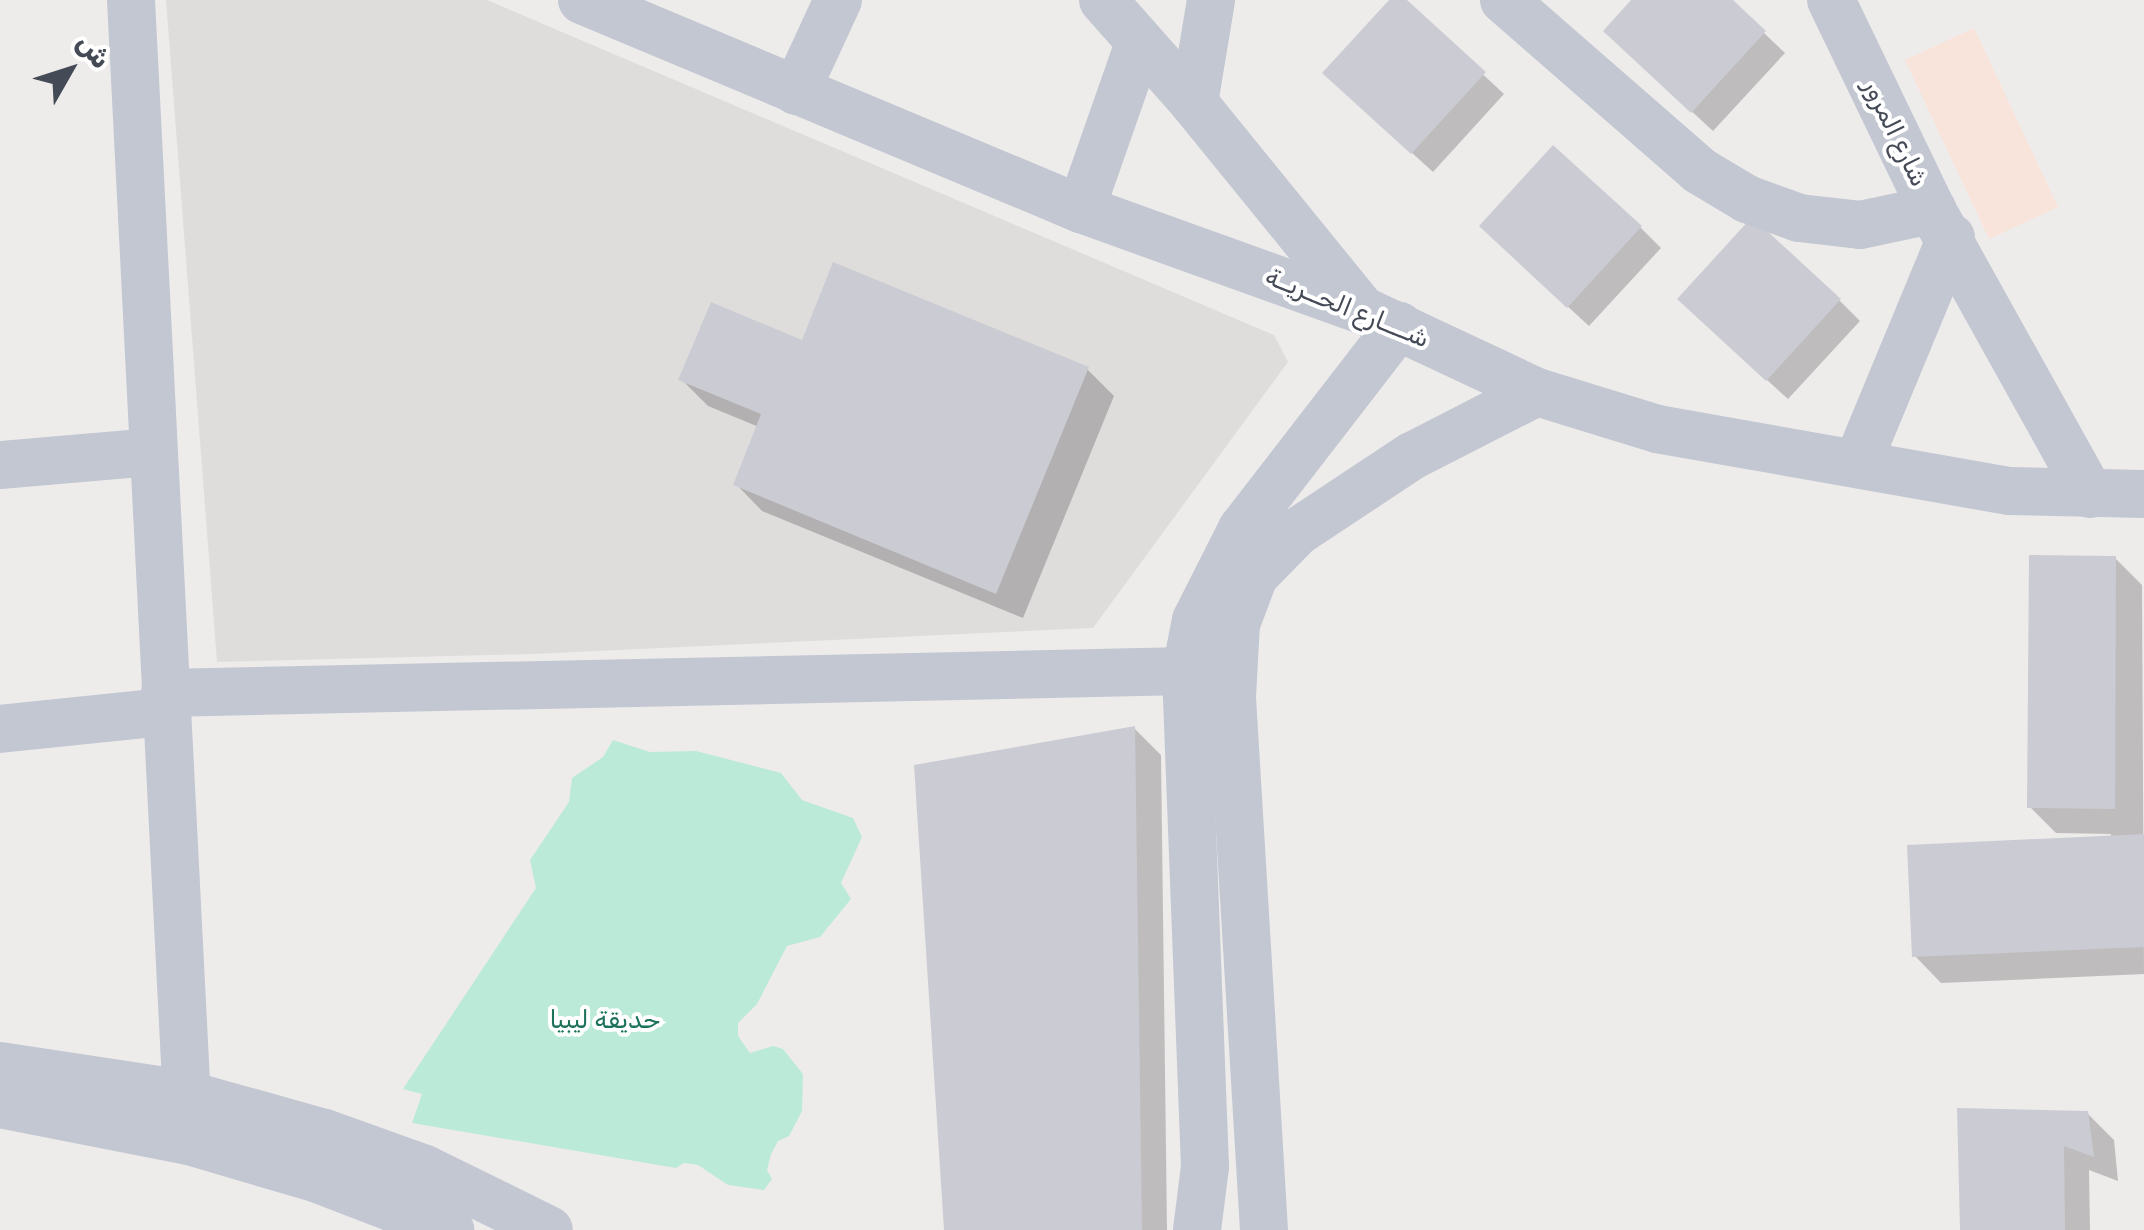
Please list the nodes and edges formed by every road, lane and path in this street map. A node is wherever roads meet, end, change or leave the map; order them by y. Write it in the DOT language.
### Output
graph roads {
  1 [pos="131,0"];
  2 [pos="838,0"];
  3 [pos="1102,0"];
  4 [pos="1211,0"];
  5 [pos="1504,0"];
  6 [pos="612,6"];
  7 [pos="1829,9"];
  8 [pos="1139,43"];
  9 [pos="796,91"];
  10 [pos="1194,103"];
  11 [pos="1081,209"];
  12 [pos="1942,224"];
  13 [pos="1380,318"];
  14 [pos="1537,392"];
  15 [pos="154,452"];
  16 [pos="1858,462"];
  17 [pos="0,465"];
  18 [pos="2090,494"];
  19 [pos="2144,494"];
  20 [pos="1186,670"];
  21 [pos="165,702"];
  22 [pos="0,730"];
  23 [pos="0,1066"];
  24 [pos="185,1094"];
  25 [pos="0,1104"];
  26 [pos="190,1140"];
  27 [pos="450,1230"];
  28 [pos="549,1230"];
  29 [pos="1198,1230"];
  30 [pos="1264,1230"];
  1 -- 15 [label="street"];
  2 -- 9 [label="street"];
  3 -- 8 [label="street"];
  4 -- 10 [label="street"];
  5 -- 12 [label="street"];
  6 -- 9 [label="street, شــــارع الحــريــة"];
  7 -- 12 [label="street, شارع المرور"];
  8 -- 10 [label="street"];
  8 -- 11 [label="street"];
  9 -- 11 [label="street, شــــارع الحــريــة"];
  10 -- 13 [label="street"];
  11 -- 13 [label="street, شــــارع الحــريــة"];
  12 -- 16 [label="street"];
  12 -- 18 [label="street, شارع المرور"];
  13 -- 14 [label="street, شــــارع الحــريــة"];
  13 -- 20 [label="street"];
  14 -- 16 [label="street, شــــارع الحــريــة"];
  14 -- 30 [label="street"];
  15 -- 17 [label="street"];
  15 -- 21 [label="street"];
  16 -- 18 [label="street, شــــارع الحــريــة"];
  18 -- 19 [label="street, شــــارع الحــريــة"];
  20 -- 21 [label="street"];
  20 -- 29 [label="street"];
  21 -- 22 [label="street"];
  21 -- 24 [label="street"];
  23 -- 24 [label="street"];
  24 -- 26 [label="street"];
  24 -- 28 [label="street"];
  25 -- 26 [label="street"];
  26 -- 27 [label="street"];
}
